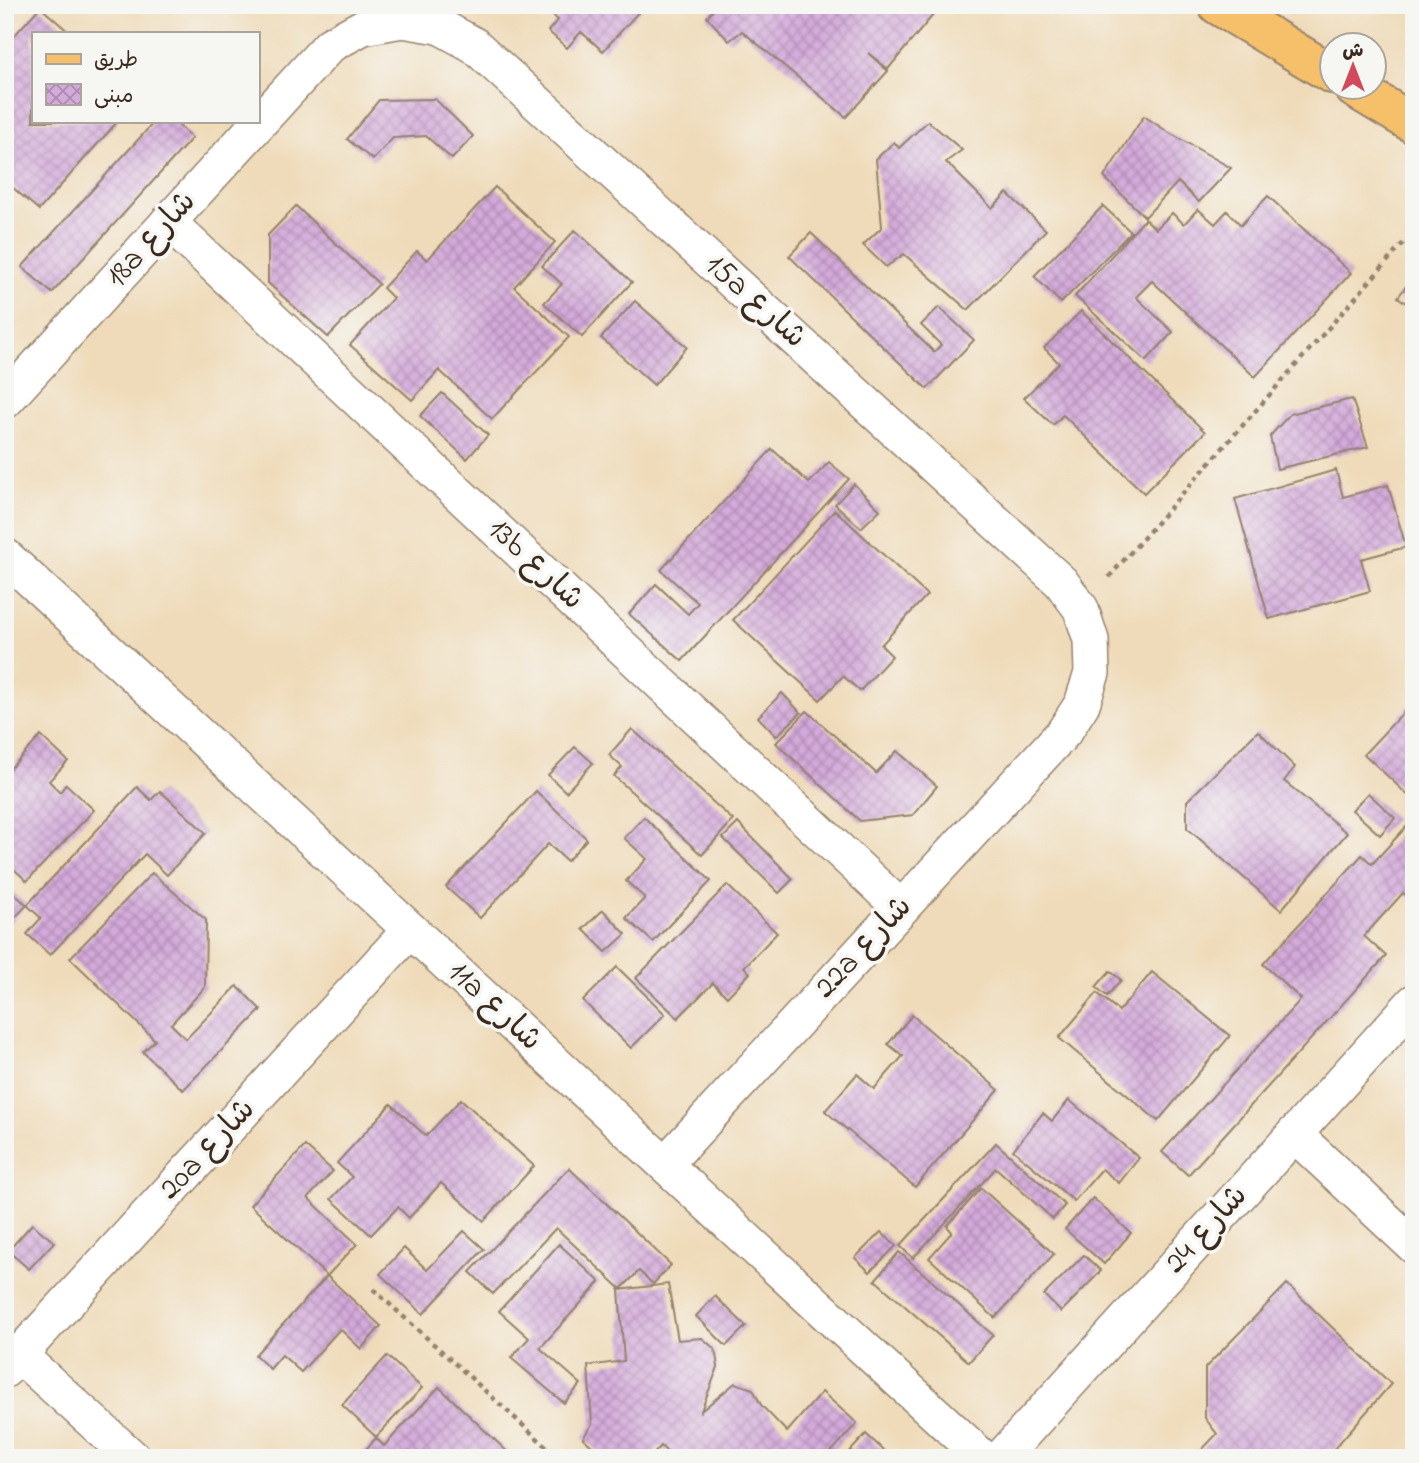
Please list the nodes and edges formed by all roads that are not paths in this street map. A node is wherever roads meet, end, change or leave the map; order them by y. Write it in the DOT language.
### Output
graph roads {
  1 [pos="1219,5"];
  2 [pos="1318,65"];
  3 [pos="299,78"];
  4 [pos="1377,102"];
  5 [pos="259,122"];
  6 [pos="259,122"];
  7 [pos="1414,124"];
  8 [pos="168,222"];
  9 [pos="5,401"];
  10 [pos="5,556"];
  11 [pos="1064,732"];
  12 [pos="901,908"];
  13 [pos="410,930"];
  14 [pos="1414,1002"];
  15 [pos="1294,1134"];
  16 [pos="665,1164"];
  17 [pos="1414,1246"];
  18 [pos="12,1362"];
  19 [pos="133,1458"];
  20 [pos="983,1458"];
  21 [pos="1000,1458"];
  1 -- 2 [label="main road"];
  3 -- 5 [label="street, 18a شارع"];
  3 -- 11 [label="street, 15a شارع"];
  4 -- 7 [label="main road"];
  6 -- 8 [label="street, 18a شارع"];
  8 -- 9 [label="street, 18a شارع"];
  8 -- 12 [label="street, 13b شارع"];
  10 -- 13 [label="street, 11a شارع"];
  11 -- 12 [label="street, 22a شارع"];
  12 -- 16 [label="street, 22a شارع"];
  13 -- 16 [label="street, 11a شارع"];
  13 -- 18 [label="street, 20a شارع"];
  14 -- 15 [label="street, شارع 24"];
  15 -- 17 [label="street"];
  15 -- 21 [label="street, شارع 24"];
  16 -- 20 [label="street, 11a شارع"];
  18 -- 19 [label="street"];
}
